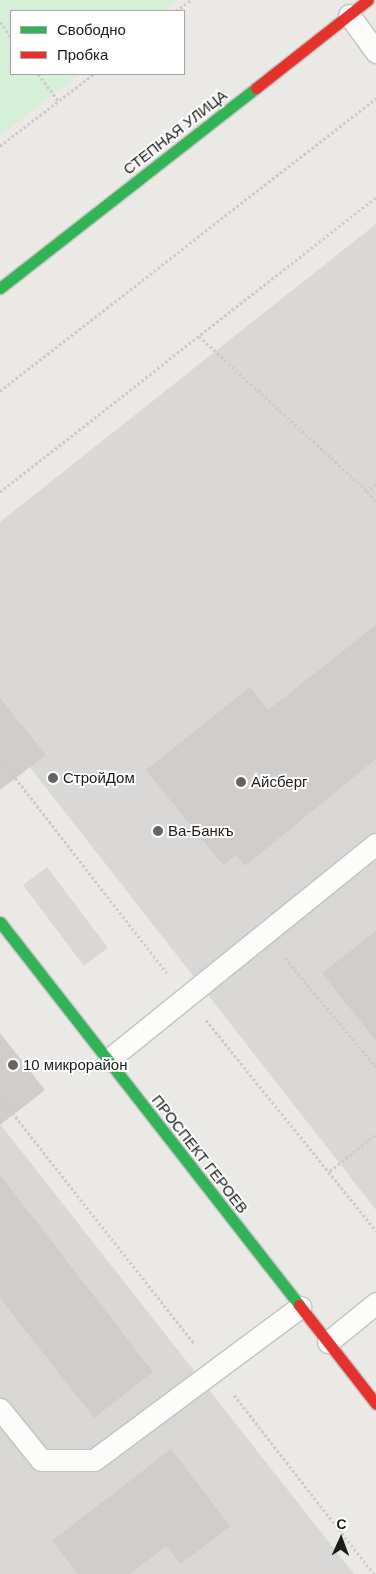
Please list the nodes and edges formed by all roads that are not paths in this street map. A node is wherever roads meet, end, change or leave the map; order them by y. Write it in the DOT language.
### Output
graph roads {
  1 [pos="368,0"];
  2 [pos="349,15"];
  3 [pos="376,52"];
  4 [pos="0,288"];
  5 [pos="376,844"];
  6 [pos="2,930"];
  7 [pos="108,1060"];
  8 [pos="376,1303"];
  9 [pos="300,1307"];
  10 [pos="328,1342"];
  11 [pos="376,1404"];
  12 [pos="4,1422"];
  1 -- 2 [label="street, СТЕПНАЯ УЛИЦА"];
  2 -- 3 [label="lane"];
  2 -- 4 [label="street, СТЕПНАЯ УЛИЦА"];
  5 -- 7 [label="lane"];
  6 -- 7 [label="street, ПРОСПЕКТ ГЕРОЕВ"];
  7 -- 9 [label="street, ПРОСПЕКТ ГЕРОЕВ"];
  8 -- 10 [label="lane"];
  9 -- 10 [label="street, ПРОСПЕКТ ГЕРОЕВ"];
  9 -- 12 [label="lane"];
  10 -- 11 [label="street, ПРОСПЕКТ ГЕРОЕВ"];
}
